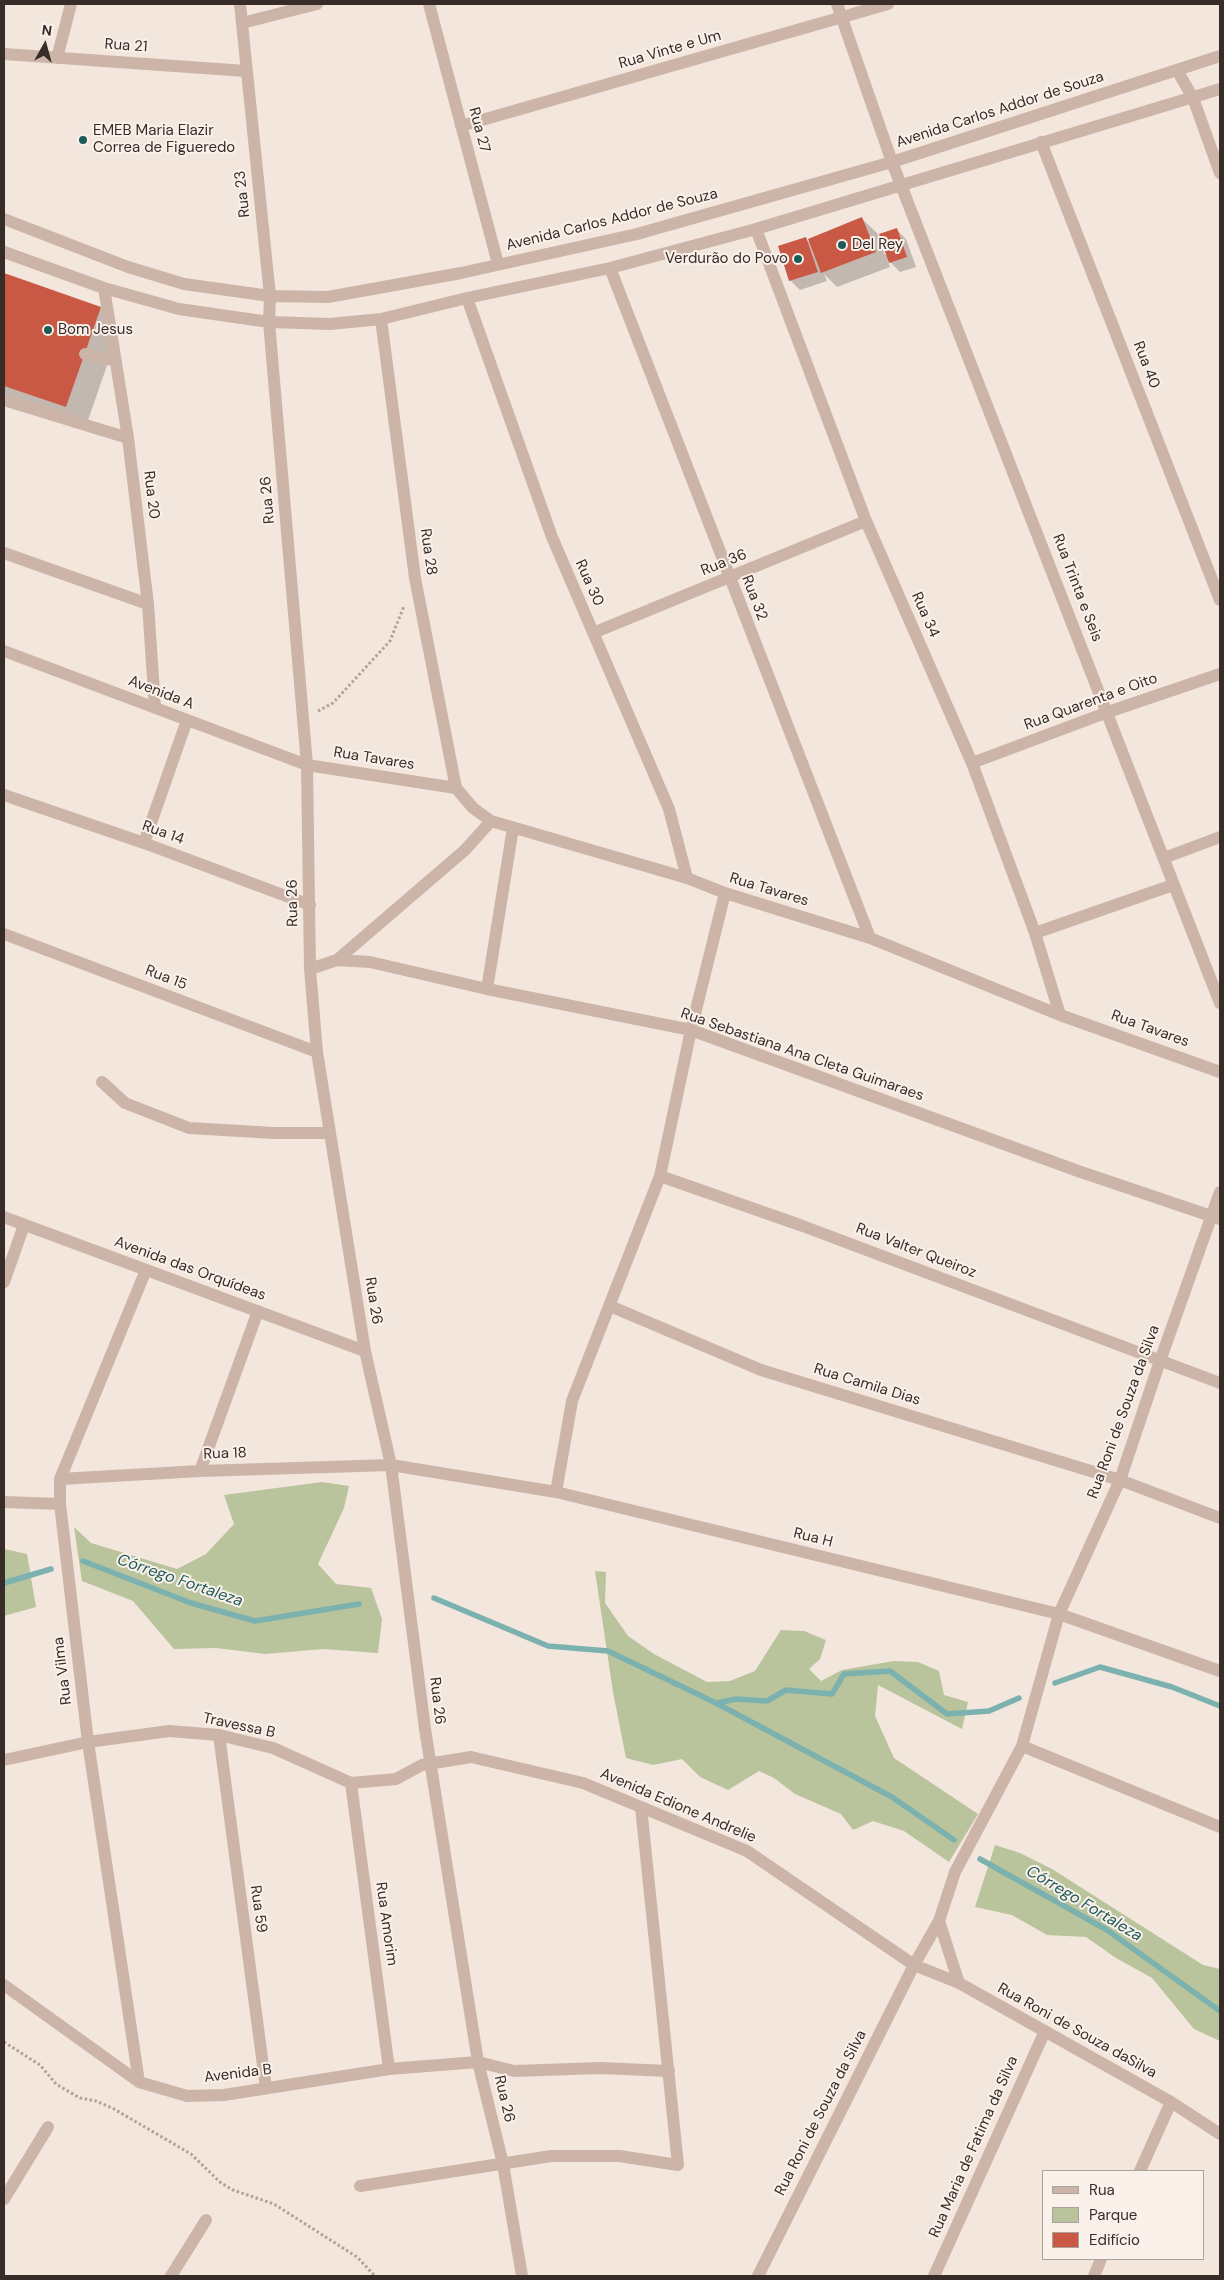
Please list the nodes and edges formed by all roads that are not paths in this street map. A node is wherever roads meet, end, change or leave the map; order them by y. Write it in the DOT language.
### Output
graph roads {
  1 [pos="71,4"];
  2 [pos="240,4"];
  3 [pos="317,4"];
  4 [pos="429,4"];
  5 [pos="837,4"];
  6 [pos="888,4"];
  7 [pos="842,17"];
  8 [pos="242,23"];
  9 [pos="4,54"];
  10 [pos="1220,56"];
  11 [pos="57,58"];
  12 [pos="1177,70"];
  13 [pos="246,71"];
  14 [pos="1220,89"];
  15 [pos="1193,98"];
  16 [pos="461,126"];
  17 [pos="1041,142"];
  18 [pos="892,162"];
  19 [pos="1220,174"];
  20 [pos="902,185"];
  21 [pos="4,219"];
  22 [pos="756,230"];
  23 [pos="4,252"];
  24 [pos="498,264"];
  25 [pos="610,268"];
  26 [pos="104,288"];
  27 [pos="270,296"];
  28 [pos="467,298"];
  29 [pos="381,319"];
  30 [pos="269,322"];
  31 [pos="85,354"];
  32 [pos="116,361"];
  33 [pos="4,400"];
  34 [pos="128,438"];
  35 [pos="866,521"];
  36 [pos="4,553"];
  37 [pos="730,578"];
  38 [pos="1220,600"];
  39 [pos="148,604"];
  40 [pos="593,633"];
  41 [pos="4,651"];
  42 [pos="1220,674"];
  43 [pos="155,708"];
  44 [pos="1108,712"];
  45 [pos="187,720"];
  46 [pos="972,763"];
  47 [pos="307,765"];
  48 [pos="456,788"];
  49 [pos="4,795"];
  50 [pos="491,821"];
  51 [pos="513,828"];
  52 [pos="1220,837"];
  53 [pos="144,843"];
  54 [pos="1164,858"];
  55 [pos="687,878"];
  56 [pos="1173,884"];
  57 [pos="724,893"];
  58 [pos="310,905"];
  59 [pos="1035,933"];
  60 [pos="4,936"];
  61 [pos="870,938"];
  62 [pos="337,960"];
  63 [pos="310,969"];
  64 [pos="487,989"];
  65 [pos="1220,1003"];
  66 [pos="1060,1015"];
  67 [pos="691,1030"];
  68 [pos="317,1052"];
  69 [pos="1220,1072"];
  70 [pos="102,1082"];
  71 [pos="330,1133"];
  72 [pos="660,1176"];
  73 [pos="1220,1192"];
  74 [pos="4,1217"];
  75 [pos="1217,1217"];
  76 [pos="24,1225"];
  77 [pos="146,1270"];
  78 [pos="4,1282"];
  79 [pos="610,1306"];
  80 [pos="258,1312"];
  81 [pos="365,1351"];
  82 [pos="1160,1361"];
  83 [pos="1220,1384"];
  84 [pos="390,1465"];
  85 [pos="200,1471"];
  86 [pos="60,1479"];
  87 [pos="1120,1480"];
  88 [pos="556,1492"];
  89 [pos="4,1502"];
  90 [pos="60,1504"];
  91 [pos="1220,1518"];
  92 [pos="1059,1614"];
  93 [pos="1220,1671"];
  94 [pos="219,1735"];
  95 [pos="88,1742"];
  96 [pos="1022,1746"];
  97 [pos="4,1760"];
  98 [pos="430,1763"];
  99 [pos="351,1783"];
  100 [pos="641,1807"];
  101 [pos="1220,1828"];
  102 [pos="939,1921"];
  103 [pos="914,1965"];
  104 [pos="959,1983"];
  105 [pos="4,1985"];
  106 [pos="1045,2031"];
  107 [pos="478,2062"];
  108 [pos="390,2069"];
  109 [pos="669,2071"];
  110 [pos="139,2082"];
  111 [pos="266,2088"];
  112 [pos="1171,2102"];
  113 [pos="48,2127"];
  114 [pos="1220,2134"];
  115 [pos="503,2164"];
  116 [pos="1140,2170"];
  117 [pos="360,2186"];
  118 [pos="4,2199"];
  119 [pos="206,2220"];
  120 [pos="1101,2260"];
  121 [pos="171,2276"];
  122 [pos="522,2276"];
  123 [pos="758,2276"];
  124 [pos="934,2276"];
  125 [pos="1094,2276"];
  1 -- 11 [label="street"];
  2 -- 8 [label="street, Rua 23"];
  3 -- 8 [label="street"];
  4 -- 16 [label="street, Rua 27"];
  5 -- 7 [label="street, Rua Trinta e Seis"];
  6 -- 7 [label="street, Rua Vinte e Um"];
  7 -- 16 [label="street, Rua Vinte e Um"];
  7 -- 18 [label="street, Rua Trinta e Seis"];
  8 -- 13 [label="street, Rua 23"];
  9 -- 11 [label="street, Rua 21"];
  10 -- 12 [label="street, Avenida Carlos Addor de Souza"];
  11 -- 13 [label="street, Rua 21"];
  12 -- 15 [label="street"];
  12 -- 18 [label="street, Avenida Carlos Addor de Souza"];
  13 -- 27 [label="street, Rua 23"];
  14 -- 15 [label="street"];
  15 -- 17 [label="street"];
  15 -- 19 [label="street"];
  16 -- 24 [label="street, Rua 27"];
  17 -- 20 [label="street"];
  17 -- 38 [label="street, Rua 40"];
  18 -- 20 [label="street, Rua Trinta e Seis"];
  18 -- 24 [label="street, Avenida Carlos Addor de Souza"];
  20 -- 22 [label="street"];
  20 -- 44 [label="street, Rua Trinta e Seis"];
  21 -- 27 [label="street, Avenida Carlos Addor de Souza"];
  22 -- 25 [label="street"];
  22 -- 35 [label="street, Rua 34"];
  23 -- 26 [label="street"];
  24 -- 27 [label="street, Avenida Carlos Addor de Souza"];
  25 -- 28 [label="street"];
  25 -- 37 [label="street, Rua 32"];
  26 -- 30 [label="street"];
  26 -- 32 [label="street, Rua 20"];
  27 -- 30 [label="street, Rua 23"];
  28 -- 29 [label="street"];
  28 -- 40 [label="street, Rua 30"];
  29 -- 30 [label="street"];
  29 -- 48 [label="street, Rua 28"];
  30 -- 47 [label="street, Rua 26"];
  31 -- 32 [label="street"];
  32 -- 34 [label="street, Rua 20"];
  33 -- 34 [label="street"];
  34 -- 39 [label="street, Rua 20"];
  35 -- 37 [label="street, Rua 36"];
  35 -- 46 [label="street, Rua 34"];
  36 -- 39 [label="street"];
  37 -- 40 [label="street, Rua 36"];
  37 -- 61 [label="street, Rua 32"];
  39 -- 43 [label="street, Rua 20"];
  40 -- 55 [label="street, Rua 30"];
  41 -- 43 [label="street, Avenida A"];
  42 -- 44 [label="street, Rua Quarenta e Oito"];
  43 -- 45 [label="street, Avenida A"];
  44 -- 46 [label="street, Rua Quarenta e Oito"];
  44 -- 54 [label="street, Rua Trinta e Seis"];
  45 -- 47 [label="street, Avenida A"];
  45 -- 53 [label="street"];
  46 -- 59 [label="street, Rua 34"];
  47 -- 48 [label="street, Rua Tavares"];
  47 -- 58 [label="street, Rua 26"];
  48 -- 50 [label="street, Rua Tavares"];
  49 -- 53 [label="street, Rua 14"];
  50 -- 51 [label="street, Rua Tavares"];
  50 -- 62 [label="street"];
  51 -- 55 [label="street, Rua Tavares"];
  51 -- 64 [label="street"];
  52 -- 54 [label="street"];
  53 -- 58 [label="street, Rua 14"];
  54 -- 56 [label="street, Rua Trinta e Seis"];
  55 -- 57 [label="street, Rua Tavares"];
  56 -- 59 [label="street"];
  56 -- 65 [label="street, Rua Trinta e Seis"];
  57 -- 61 [label="street, Rua Tavares"];
  57 -- 67 [label="street"];
  58 -- 63 [label="street, Rua 26"];
  59 -- 66 [label="street, Rua 34"];
  60 -- 68 [label="street, Rua 15"];
  61 -- 66 [label="street, Rua Tavares"];
  62 -- 63 [label="street, Rua Sebastiana Ana Cleta Guimaraes"];
  62 -- 64 [label="street, Rua Sebastiana Ana Cleta Guimaraes"];
  63 -- 68 [label="street, Rua 26"];
  64 -- 67 [label="street, Rua Sebastiana Ana Cleta Guimaraes"];
  66 -- 69 [label="street, Rua Tavares"];
  67 -- 72 [label="street"];
  67 -- 75 [label="street, Rua Sebastiana Ana Cleta Guimaraes"];
  68 -- 71 [label="street, Rua 26"];
  70 -- 71 [label="street"];
  71 -- 81 [label="street, Rua 26"];
  72 -- 79 [label="street"];
  72 -- 82 [label="street, Rua Valter Queiroz"];
  73 -- 75 [label="street, Rua Roni de Souza da Silva"];
  74 -- 76 [label="street, Avenida das Orquídeas"];
  75 -- 82 [label="street, Rua Roni de Souza da Silva"];
  76 -- 77 [label="street, Avenida das Orquídeas"];
  76 -- 78 [label="street"];
  77 -- 80 [label="street, Avenida das Orquídeas"];
  77 -- 86 [label="street, Rua Vilma"];
  79 -- 87 [label="street, Rua Camila Dias"];
  79 -- 88 [label="street"];
  80 -- 81 [label="street, Avenida das Orquídeas"];
  80 -- 85 [label="street"];
  81 -- 84 [label="street, Rua 26"];
  82 -- 83 [label="street, Rua Valter Queiroz"];
  82 -- 87 [label="street, Rua Roni de Souza da Silva"];
  84 -- 85 [label="street, Rua 18"];
  84 -- 88 [label="street, Rua H"];
  84 -- 98 [label="street, Rua 26"];
  85 -- 86 [label="street, Rua 18"];
  86 -- 90 [label="street, Rua Vilma"];
  87 -- 91 [label="street, Rua Camila Dias"];
  87 -- 92 [label="street, Rua Roni de Souza da Silva"];
  88 -- 92 [label="street, Rua H"];
  89 -- 90 [label="street"];
  90 -- 95 [label="street, Rua Vilma"];
  92 -- 93 [label="street, Rua H"];
  92 -- 96 [label="street, Rua Roni de Souza da Silva"];
  94 -- 95 [label="street, Travessa B"];
  94 -- 99 [label="street, Travessa B"];
  94 -- 111 [label="street, Rua 59"];
  95 -- 97 [label="street, Travessa B"];
  95 -- 110 [label="street, Rua Vilma"];
  96 -- 101 [label="street"];
  96 -- 102 [label="street, Rua Roni de Souza da Silva"];
  98 -- 99 [label="street, Travessa B"];
  98 -- 100 [label="street, Avenida Edione Andrelie"];
  98 -- 107 [label="street, Rua 26"];
  99 -- 108 [label="street, Rua Amorim"];
  100 -- 103 [label="street, Avenida Edione Andrelie"];
  100 -- 109 [label="street"];
  102 -- 103 [label="street, Rua Roni de Souza da Silva"];
  102 -- 104 [label="street"];
  103 -- 104 [label="street, Rua Roni de Souza daSilva"];
  103 -- 123 [label="street, Rua Roni de Souza da Silva"];
  104 -- 106 [label="street, Rua Roni de Souza daSilva"];
  105 -- 110 [label="street, Avenida B"];
  106 -- 112 [label="street, Rua Roni de Souza daSilva"];
  106 -- 124 [label="street, Rua Maria de Fatima da Silva"];
  107 -- 108 [label="street, Avenida B"];
  107 -- 109 [label="street, Avenida B"];
  107 -- 115 [label="street, Rua 26"];
  108 -- 111 [label="street, Avenida B"];
  109 -- 115 [label="street"];
  110 -- 111 [label="street, Avenida B"];
  112 -- 114 [label="street, Rua Roni de Souza daSilva"];
  112 -- 116 [label="street"];
  113 -- 118 [label="street"];
  115 -- 117 [label="street"];
  115 -- 122 [label="street, Rua 26"];
  119 -- 121 [label="street"];
  120 -- 125 [label="street"];
}
